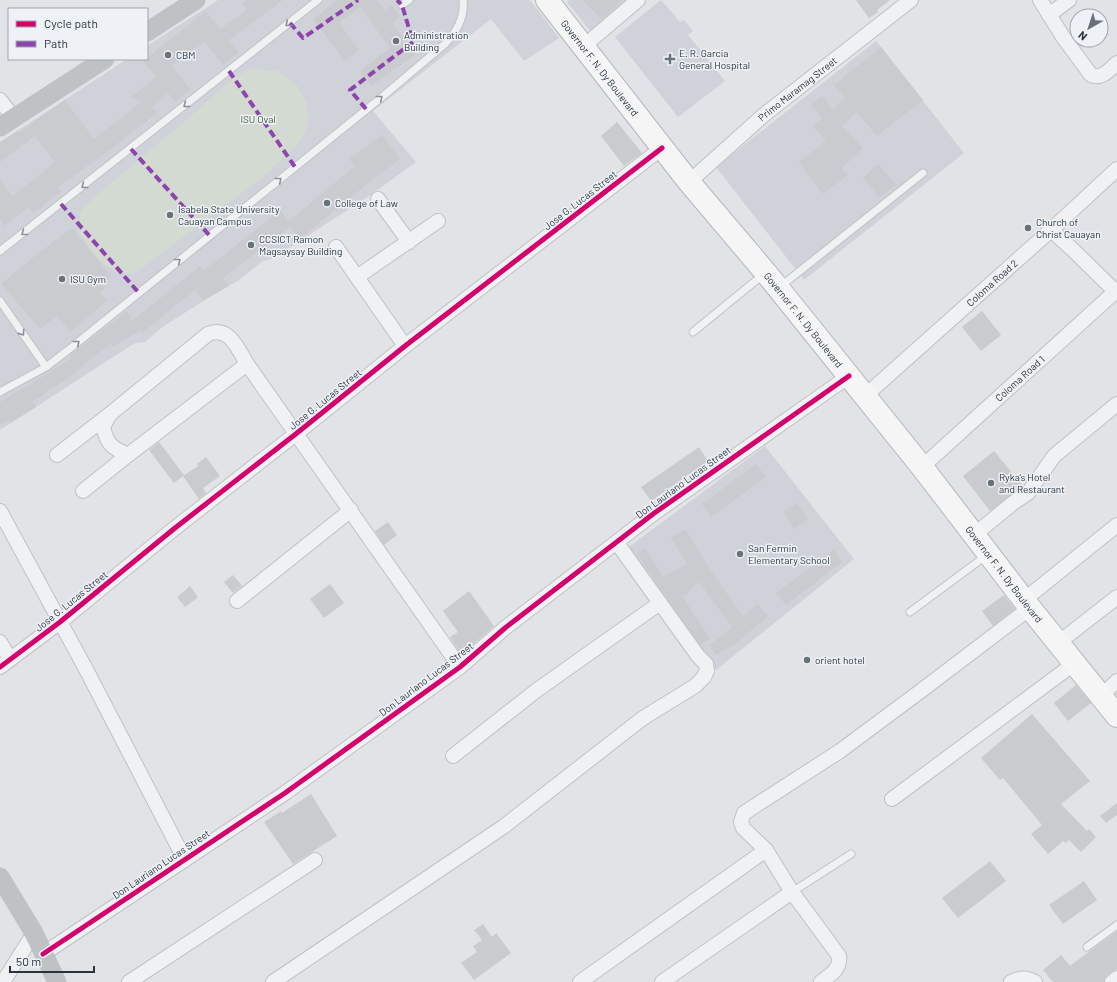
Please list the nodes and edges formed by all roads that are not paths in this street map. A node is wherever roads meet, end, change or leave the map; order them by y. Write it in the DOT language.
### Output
graph roads {
  1 [pos="196,0"];
  2 [pos="318,0"];
  3 [pos="409,0"];
  4 [pos="463,0"];
  5 [pos="547,0"];
  6 [pos="638,0"];
  7 [pos="911,0"];
  8 [pos="1040,0"];
  9 [pos="1069,0"];
  10 [pos="402,5"];
  11 [pos="1049,15"];
  12 [pos="148,31"];
  13 [pos="584,46"];
  14 [pos="103,60"];
  15 [pos="1117,63"];
  16 [pos="0,100"];
  17 [pos="7,122"];
  18 [pos="662,148"];
  19 [pos="1117,169"];
  20 [pos="923,173"];
  21 [pos="688,182"];
  22 [pos="378,199"];
  23 [pos="438,221"];
  24 [pos="1051,230"];
  25 [pos="409,242"];
  26 [pos="336,247"];
  27 [pos="0,251"];
  28 [pos="357,277"];
  29 [pos="772,281"];
  30 [pos="1116,291"];
  31 [pos="0,301"];
  32 [pos="693,332"];
  33 [pos="405,346"];
  34 [pos="247,364"];
  35 [pos="46,367"];
  36 [pos="849,376"];
  37 [pos="0,392"];
  38 [pos="865,396"];
  39 [pos="1117,404"];
  40 [pos="110,414"];
  41 [pos="297,433"];
  42 [pos="57,455"];
  43 [pos="128,455"];
  44 [pos="922,467"];
  45 [pos="83,491"];
  46 [pos="351,510"];
  47 [pos="0,511"];
  48 [pos="1117,525"];
  49 [pos="974,535"];
  50 [pos="617,543"];
  51 [pos="988,554"];
  52 [pos="1117,597"];
  53 [pos="237,600"];
  54 [pos="660,603"];
  55 [pos="1027,604"];
  56 [pos="910,612"];
  57 [pos="60,622"];
  58 [pos="0,642"];
  59 [pos="1058,643"];
  60 [pos="5,663"];
  61 [pos="1075,663"];
  62 [pos="460,667"];
  63 [pos="1117,682"];
  64 [pos="1101,696"];
  65 [pos="1117,716"];
  66 [pos="453,756"];
  67 [pos="892,799"];
  68 [pos="766,850"];
  69 [pos="851,854"];
  70 [pos="185,860"];
  71 [pos="315,860"];
  72 [pos="0,877"];
  73 [pos="792,892"];
  74 [pos="1117,926"];
  75 [pos="34,933"];
  76 [pos="1087,947"];
  77 [pos="43,954"];
  78 [pos="52,977"];
  79 [pos="3,982"];
  80 [pos="129,982"];
  81 [pos="273,982"];
  82 [pos="580,982"];
  83 [pos="662,982"];
  84 [pos="821,982"];
  85 [pos="1011,982"];
  86 [pos="1036,982"];
  1 -- 12 [label="street"];
  2 -- 27 [label="lane, one-way"];
  3 -- 10 [label="lane"];
  35 -- 4 [label="lane, one-way"];
  5 -- 13 [label="highway, Governor F. N. Dy Boulevard"];
  6 -- 13 [label="street"];
  7 -- 21 [label="street, Primo Maramag Street"];
  8 -- 11 [label="street"];
  9 -- 11 [label="street"];
  11 -- 15 [label="street"];
  13 -- 18 [label="highway, Governor F. N. Dy Boulevard"];
  14 -- 17 [label="street"];
  16 -- 17 [label="street"];
  18 -- 21 [label="highway, Governor F. N. Dy Boulevard"];
  18 -- 33 [label="street, Jose G. Lucas Street"];
  19 -- 24 [label="street, Coloma Road 2"];
  20 -- 29 [label="lane"];
  21 -- 29 [label="highway, Governor F. N. Dy Boulevard"];
  22 -- 25 [label="street"];
  23 -- 25 [label="street"];
  24 -- 30 [label="street"];
  24 -- 38 [label="street, Coloma Road 2"];
  25 -- 28 [label="street"];
  26 -- 28 [label="street"];
  28 -- 33 [label="street"];
  29 -- 32 [label="lane"];
  29 -- 36 [label="highway, Governor F. N. Dy Boulevard"];
  30 -- 44 [label="street, Coloma Road 1"];
  31 -- 35 [label="lane, one-way"];
  33 -- 41 [label="street, Jose G. Lucas Street"];
  34 -- 40 [label="street"];
  34 -- 41 [label="street"];
  34 -- 43 [label="street"];
  35 -- 37 [label="lane"];
  36 -- 38 [label="highway, Governor F. N. Dy Boulevard"];
  36 -- 50 [label="street, Don Lauriano Lucas Street"];
  38 -- 44 [label="highway, Governor F. N. Dy Boulevard"];
  39 -- 49 [label="street"];
  40 -- 42 [label="street"];
  40 -- 43 [label="street"];
  41 -- 46 [label="street"];
  41 -- 57 [label="street, Jose G. Lucas Street"];
  43 -- 45 [label="street"];
  44 -- 49 [label="highway, Governor F. N. Dy Boulevard"];
  46 -- 53 [label="street"];
  46 -- 62 [label="street"];
  47 -- 57 [label="street"];
  48 -- 55 [label="street"];
  49 -- 51 [label="highway, Governor F. N. Dy Boulevard"];
  50 -- 54 [label="street"];
  50 -- 62 [label="street, Don Lauriano Lucas Street"];
  51 -- 55 [label="highway, Governor F. N. Dy Boulevard"];
  51 -- 56 [label="lane"];
  52 -- 59 [label="street"];
  54 -- 66 [label="street"];
  54 -- 81 [label="street"];
  55 -- 59 [label="highway, Governor F. N. Dy Boulevard"];
  55 -- 68 [label="street"];
  57 -- 60 [label="street, Jose G. Lucas Street"];
  57 -- 70 [label="street"];
  58 -- 60 [label="street"];
  59 -- 61 [label="highway, Governor F. N. Dy Boulevard"];
  61 -- 64 [label="highway, Governor F. N. Dy Boulevard"];
  61 -- 67 [label="street"];
  62 -- 70 [label="street, Don Lauriano Lucas Street"];
  63 -- 64 [label="street"];
  64 -- 65 [label="highway, Governor F. N. Dy Boulevard"];
  68 -- 73 [label="street"];
  68 -- 82 [label="street"];
  69 -- 73 [label="lane"];
  70 -- 77 [label="street, Don Lauriano Lucas Street"];
  71 -- 80 [label="street"];
  72 -- 75 [label="street"];
  73 -- 83 [label="street"];
  73 -- 84 [label="street"];
  74 -- 76 [label="lane"];
  75 -- 77 [label="street"];
  75 -- 79 [label="street"];
  77 -- 78 [label="street"];
  85 -- 86 [label="street"];
}
